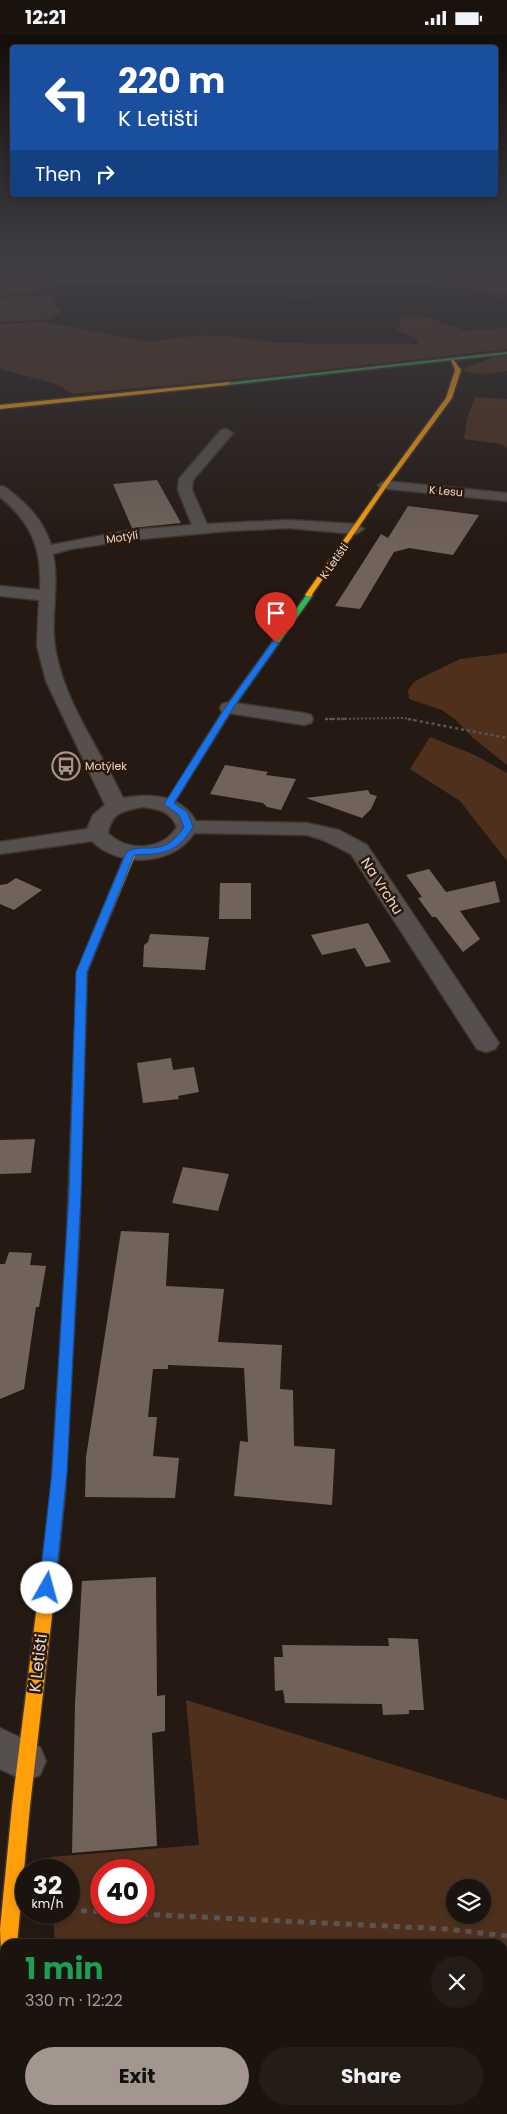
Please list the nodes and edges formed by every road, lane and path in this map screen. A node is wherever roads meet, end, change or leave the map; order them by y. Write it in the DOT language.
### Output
graph roads {
  1 [pos="476,357"];
  2 [pos="453,360"];
  3 [pos="0,407"];
  4 [pos="226,433"];
  5 [pos="384,485"];
  6 [pos="0,490"];
  7 [pos="507,497"];
  8 [pos="201,529"];
  9 [pos="356,529"];
  10 [pos="44,552"];
  11 [pos="0,591"];
  12 [pos="48,596"];
  13 [pos="230,708"];
  14 [pos="304,719"];
  15 [pos="507,738"];
  16 [pos="169,804"];
  17 [pos="116,806"];
  18 [pos="188,827"];
  19 [pos="97,834"];
  20 [pos="0,848"];
  21 [pos="130,853"];
  22 [pos="486,1043"];
  23 [pos="13,1754"];
  24 [pos="155,1915"];
  25 [pos="507,1936"];
  26 [pos="8,1939"];
  1 -- 2 [label="street"];
  2 -- 3 [label="street"];
  2 -- 5 [label="street, K Letišti"];
  4 -- 8 [label="street"];
  5 -- 7 [label="street, K Lesu"];
  5 -- 9 [label="street, K Letišti"];
  6 -- 10 [label="street"];
  8 -- 9 [label="street, Motýlí"];
  8 -- 10 [label="street, Motýlí"];
  9 -- 13 [label="street, K Letišti"];
  10 -- 12 [label="street"];
  11 -- 12 [label="street"];
  12 -- 17 [label="street"];
  13 -- 14 [label="street"];
  13 -- 16 [label="street, K Letišti"];
  14 -- 15 [label="path"];
  16 -- 17 [label="street"];
  16 -- 18 [label="street"];
  17 -- 19 [label="street"];
  18 -- 21 [label="street"];
  18 -- 22 [label="street, Na Vrchu"];
  19 -- 20 [label="street"];
  19 -- 21 [label="street"];
  21 -- 23 [label="street, K Letišti"];
  23 -- 26 [label="street, K Letišti"];
  24 -- 25 [label="path"];
}
